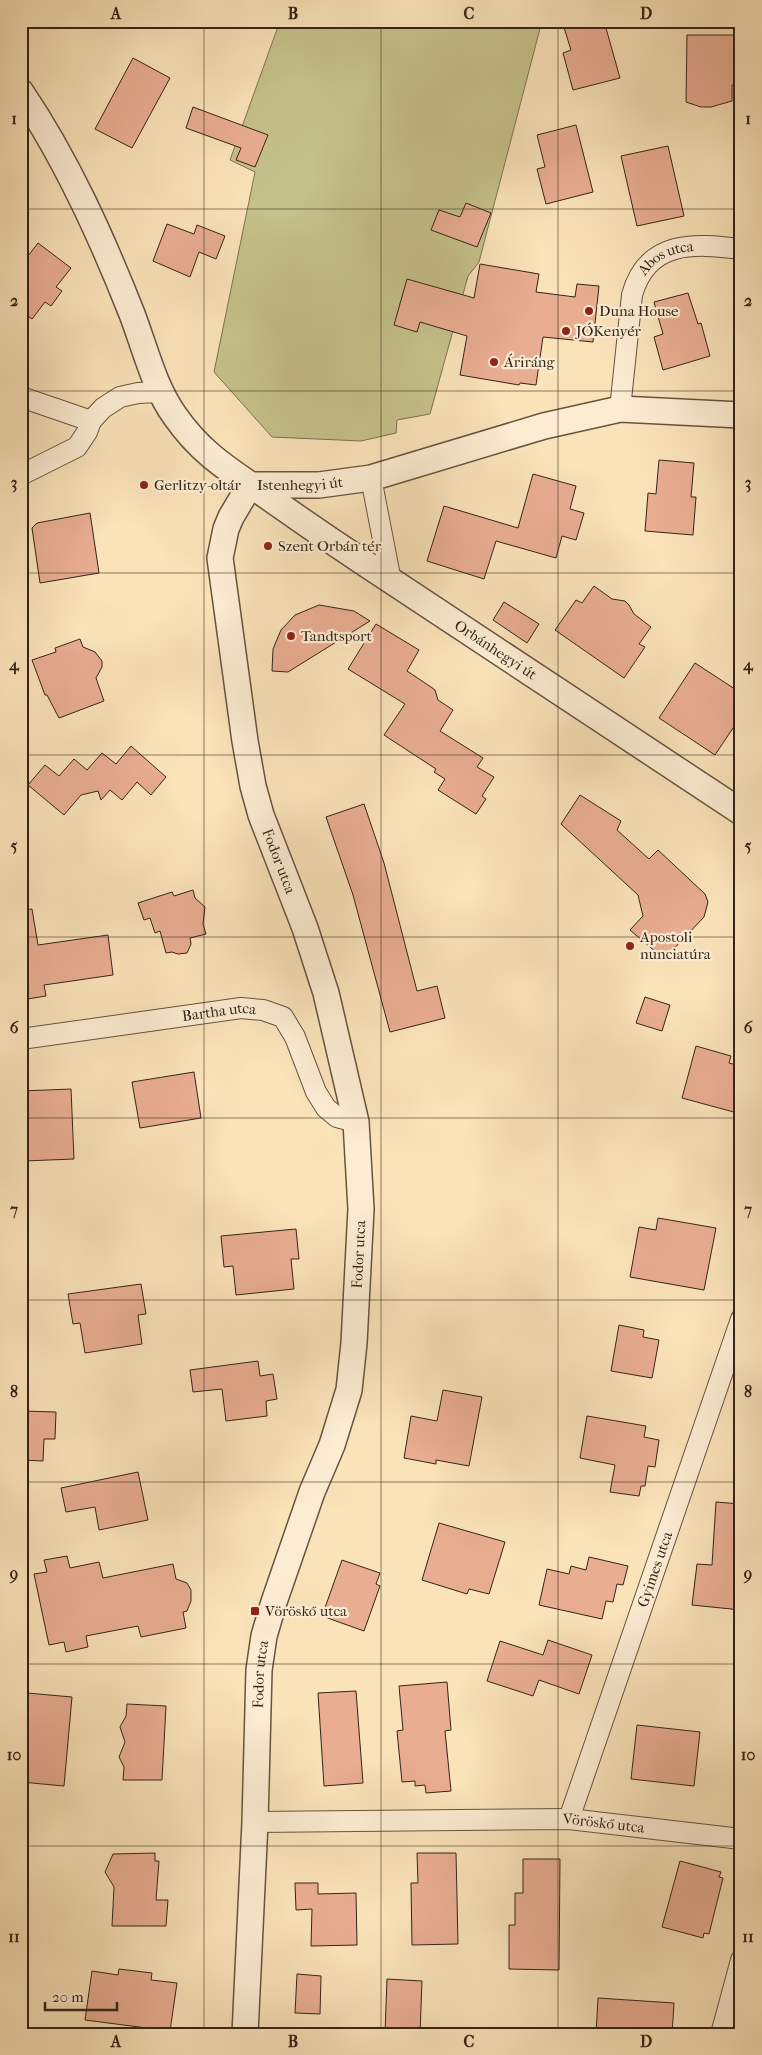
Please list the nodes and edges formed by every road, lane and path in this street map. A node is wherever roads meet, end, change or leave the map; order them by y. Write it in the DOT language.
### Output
graph roads {
  1 [pos="21,92"];
  2 [pos="741,249"];
  3 [pos="161,392"];
  4 [pos="21,397"];
  5 [pos="620,409"];
  6 [pos="741,415"];
  7 [pos="91,421"];
  8 [pos="21,475"];
  9 [pos="371,478"];
  10 [pos="250,485"];
  11 [pos="391,581"];
  12 [pos="741,812"];
  13 [pos="21,1038"];
  14 [pos="356,1122"];
  15 [pos="741,1319"];
  16 [pos="569,1819"];
  17 [pos="255,1822"];
  18 [pos="741,1839"];
  19 [pos="741,1960"];
  20 [pos="245,2034"];
  21 [pos="721,2034"];
  1 -- 3 [label="street, Istenhegyi út"];
  2 -- 5 [label="street, Abos utca"];
  3 -- 7 [label="street"];
  3 -- 10 [label="street, Istenhegyi út"];
  4 -- 7 [label="street"];
  5 -- 6 [label="street, Istenhegyi út"];
  5 -- 9 [label="street, Istenhegyi út"];
  7 -- 8 [label="street"];
  9 -- 10 [label="street, Istenhegyi út"];
  9 -- 11 [label="street"];
  10 -- 11 [label="street, Orbánhegyi út"];
  10 -- 14 [label="street, Fodor utca"];
  11 -- 12 [label="street, Orbánhegyi út"];
  13 -- 14 [label="street, Bartha utca"];
  14 -- 17 [label="street, Fodor utca"];
  15 -- 16 [label="street, Gyimes utca"];
  16 -- 17 [label="street, Vöröskő utca"];
  16 -- 18 [label="street, Vöröskő utca"];
  17 -- 20 [label="street, Fodor utca"];
  19 -- 21 [label="street"];
}
